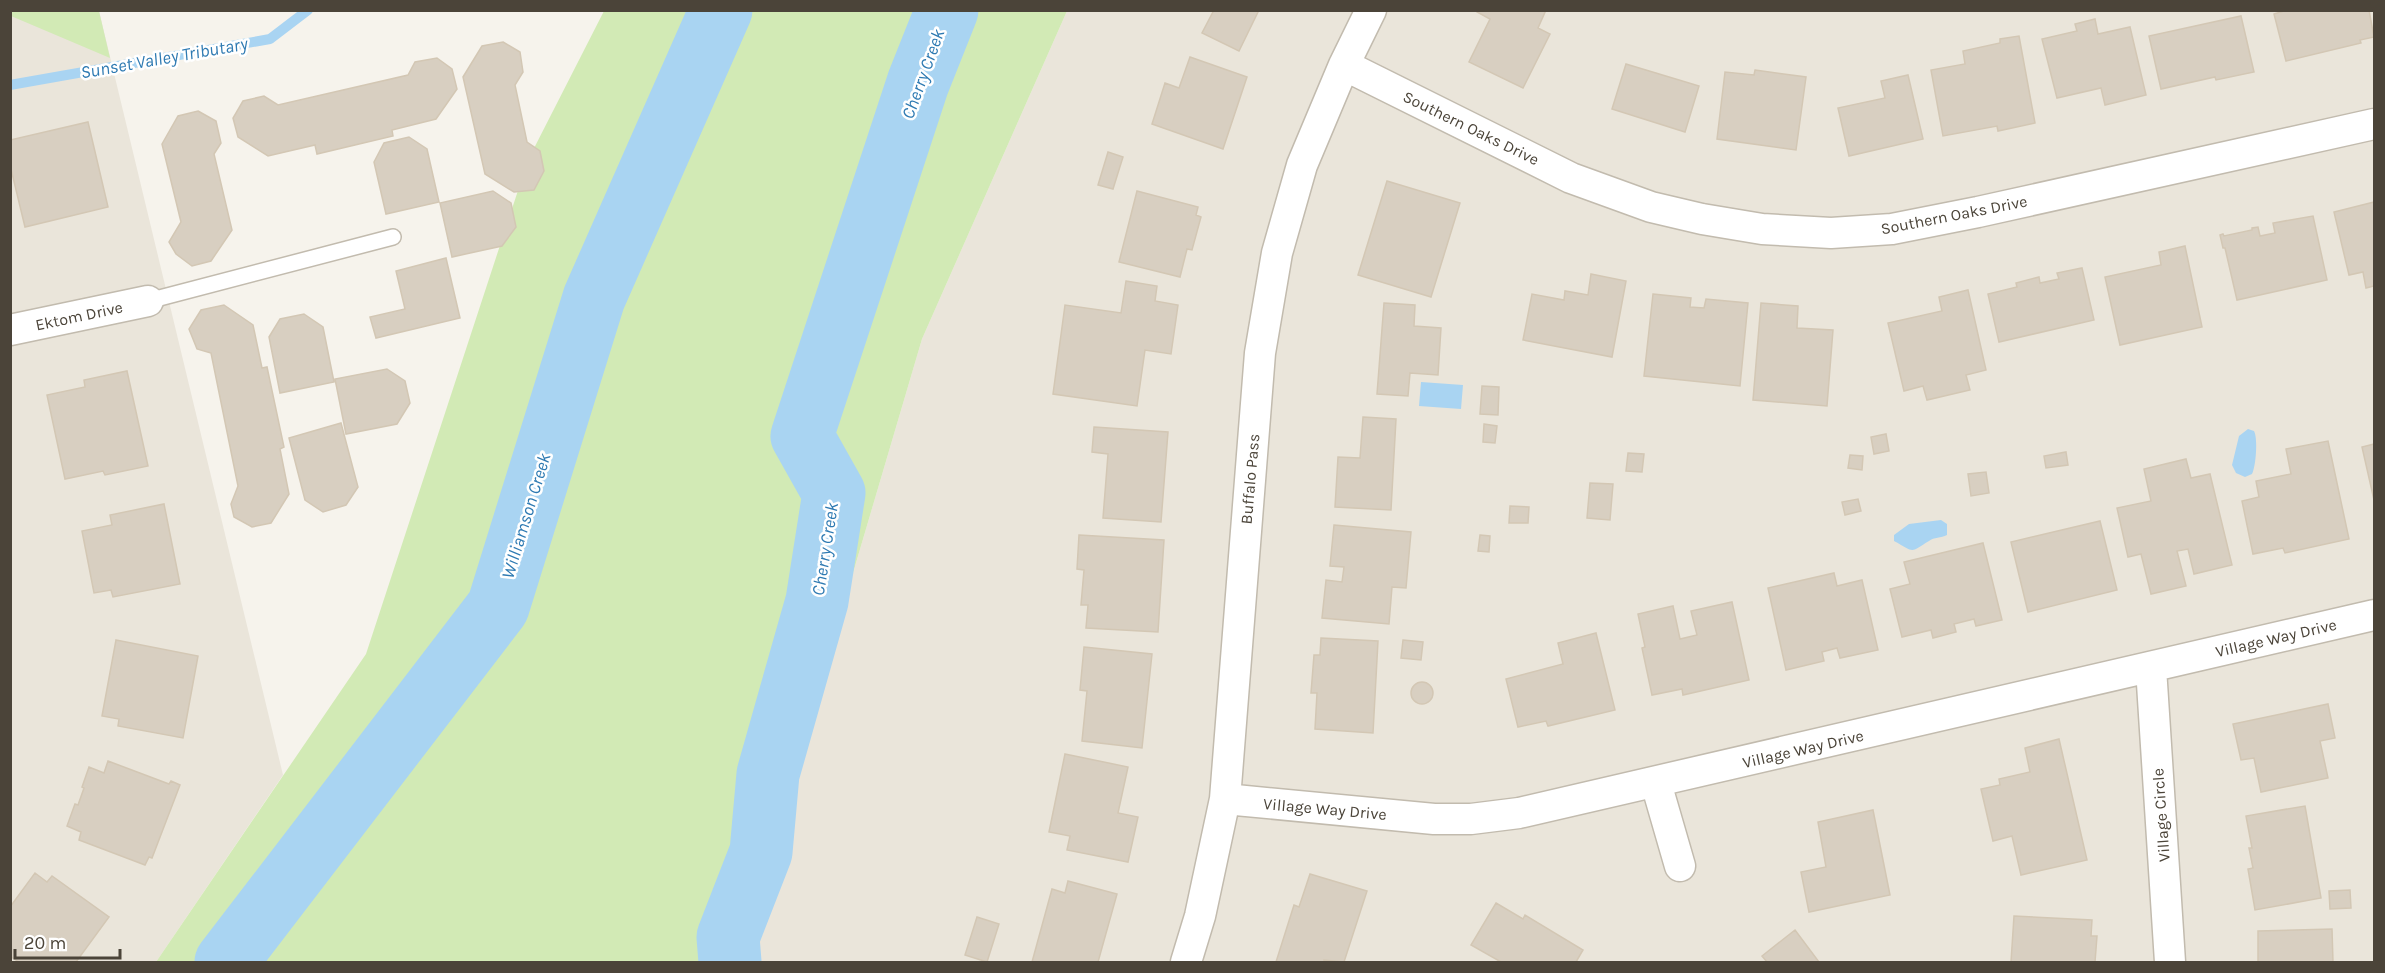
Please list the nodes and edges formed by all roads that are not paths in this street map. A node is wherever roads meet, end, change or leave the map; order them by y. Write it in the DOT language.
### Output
graph roads {
  1 [pos="1371,10"];
  2 [pos="1344,64"];
  3 [pos="2374,124"];
  4 [pos="393,237"];
  5 [pos="148,301"];
  6 [pos="10,330"];
  7 [pos="2374,615"];
  8 [pos="2151,668"];
  9 [pos="1656,783"];
  10 [pos="1225,799"];
  11 [pos="1680,866"];
  12 [pos="1186,963"];
  13 [pos="2170,963"];
  1 -- 2 [label="street, Buffalo Pass"];
  2 -- 3 [label="street, Southern Oaks Drive"];
  2 -- 10 [label="street, Buffalo Pass"];
  4 -- 5 [label="lane"];
  5 -- 6 [label="street, Ektom Drive"];
  7 -- 8 [label="street, Village Way Drive"];
  8 -- 9 [label="street, Village Way Drive"];
  8 -- 13 [label="street, Village Circle"];
  9 -- 10 [label="street, Village Way Drive"];
  9 -- 11 [label="street"];
  10 -- 12 [label="street, Buffalo Pass"];
}
